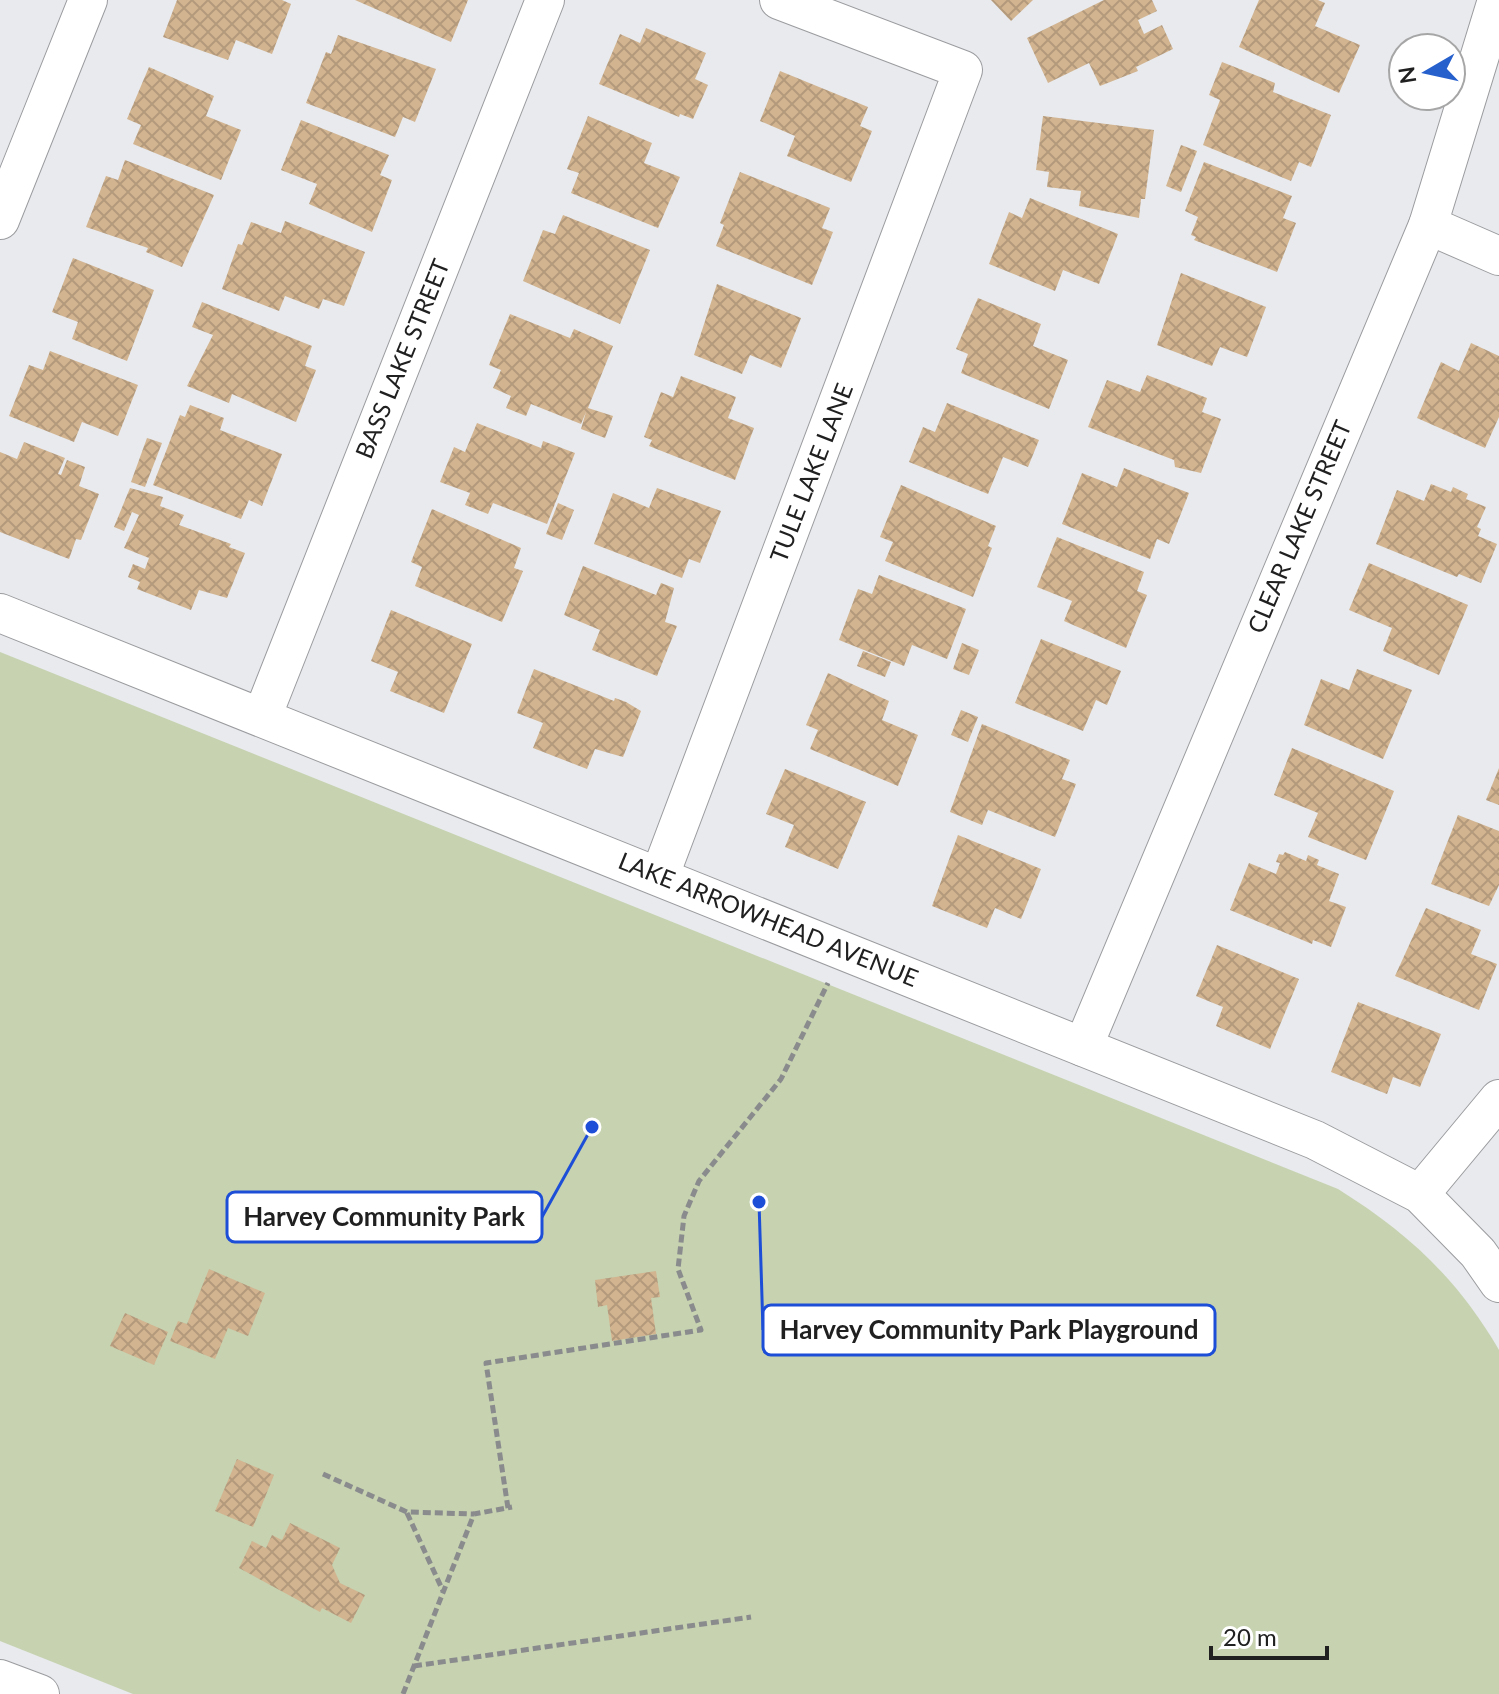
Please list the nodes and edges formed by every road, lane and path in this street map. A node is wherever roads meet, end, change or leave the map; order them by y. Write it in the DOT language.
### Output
graph roads {
  1 [pos="88,0"];
  2 [pos="545,0"];
  3 [pos="779,0"];
  4 [pos="1497,0"];
  5 [pos="0,220"];
  6 [pos="1428,225"];
  7 [pos="1499,256"];
  8 [pos="0,613"];
  9 [pos="262,717"];
  10 [pos="660,875"];
  11 [pos="840,948"];
  12 [pos="1083,1047"];
  13 [pos="1499,1099"];
  14 [pos="1420,1194"];
  15 [pos="1499,1283"];
  16 [pos="323,1474"];
  17 [pos="407,1512"];
  18 [pos="474,1514"];
  19 [pos="443,1593"];
  20 [pos="751,1617"];
  21 [pos="414,1666"];
  22 [pos="0,1679"];
  23 [pos="40,1694"];
  24 [pos="403,1694"];
  1 -- 5 [label="street"];
  2 -- 9 [label="street, BASS LAKE STREET"];
  3 -- 10 [label="street, TULE LAKE LANE"];
  4 -- 6 [label="street, CLEAR LAKE STREET"];
  6 -- 7 [label="street"];
  6 -- 12 [label="street, CLEAR LAKE STREET"];
  8 -- 9 [label="street, LAKE ARROWHEAD AVENUE"];
  9 -- 10 [label="street, LAKE ARROWHEAD AVENUE"];
  10 -- 11 [label="street, LAKE ARROWHEAD AVENUE"];
  11 -- 12 [label="street, LAKE ARROWHEAD AVENUE"];
  11 -- 18 [label="path"];
  12 -- 14 [label="street, LAKE ARROWHEAD AVENUE"];
  13 -- 14 [label="street"];
  14 -- 15 [label="street, LAKE ARROWHEAD AVENUE"];
  16 -- 17 [label="path"];
  17 -- 18 [label="path"];
  17 -- 19 [label="path"];
  18 -- 19 [label="path"];
  19 -- 21 [label="path"];
  20 -- 21 [label="path"];
  21 -- 24 [label="path"];
  22 -- 23 [label="street"];
}
